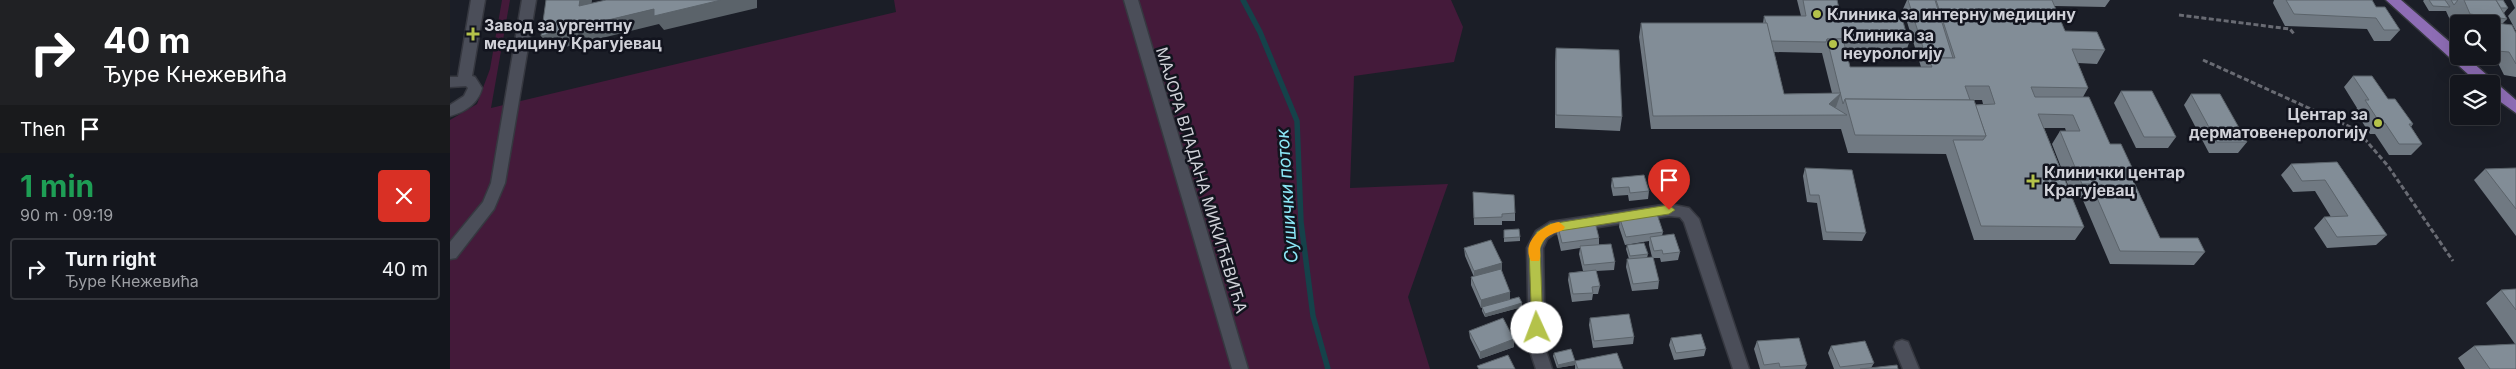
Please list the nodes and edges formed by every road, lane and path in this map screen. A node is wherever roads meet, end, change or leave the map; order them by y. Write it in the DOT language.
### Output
graph roads {
  1 [pos="478,0"];
  2 [pos="529,0"];
  3 [pos="1131,0"];
  4 [pos="2393,0"];
  5 [pos="2179,16"];
  6 [pos="2294,34"];
  7 [pos="2203,60"];
  8 [pos="2478,75"];
  9 [pos="457,81"];
  10 [pos="2500,94"];
  11 [pos="2516,108"];
  12 [pos="450,111"];
  13 [pos="450,253"];
  14 [pos="2453,261"];
  15 [pos="1902,347"];
  16 [pos="1240,369"];
  17 [pos="1544,369"];
  18 [pos="1741,369"];
  19 [pos="1911,369"];
  1 -- 9 [label="street"];
  2 -- 13 [label="street"];
  3 -- 16 [label="street, МАЈОРА ВЛАДАНА МИКИЋЕВИЋА"];
  4 -- 8 [label="main road"];
  5 -- 6 [label="path"];
  7 -- 14 [label="path"];
  9 -- 12 [label="street"];
  10 -- 11 [label="main road"];
  15 -- 19 [label="street"];
  17 -- 18 [label="street"];
}
